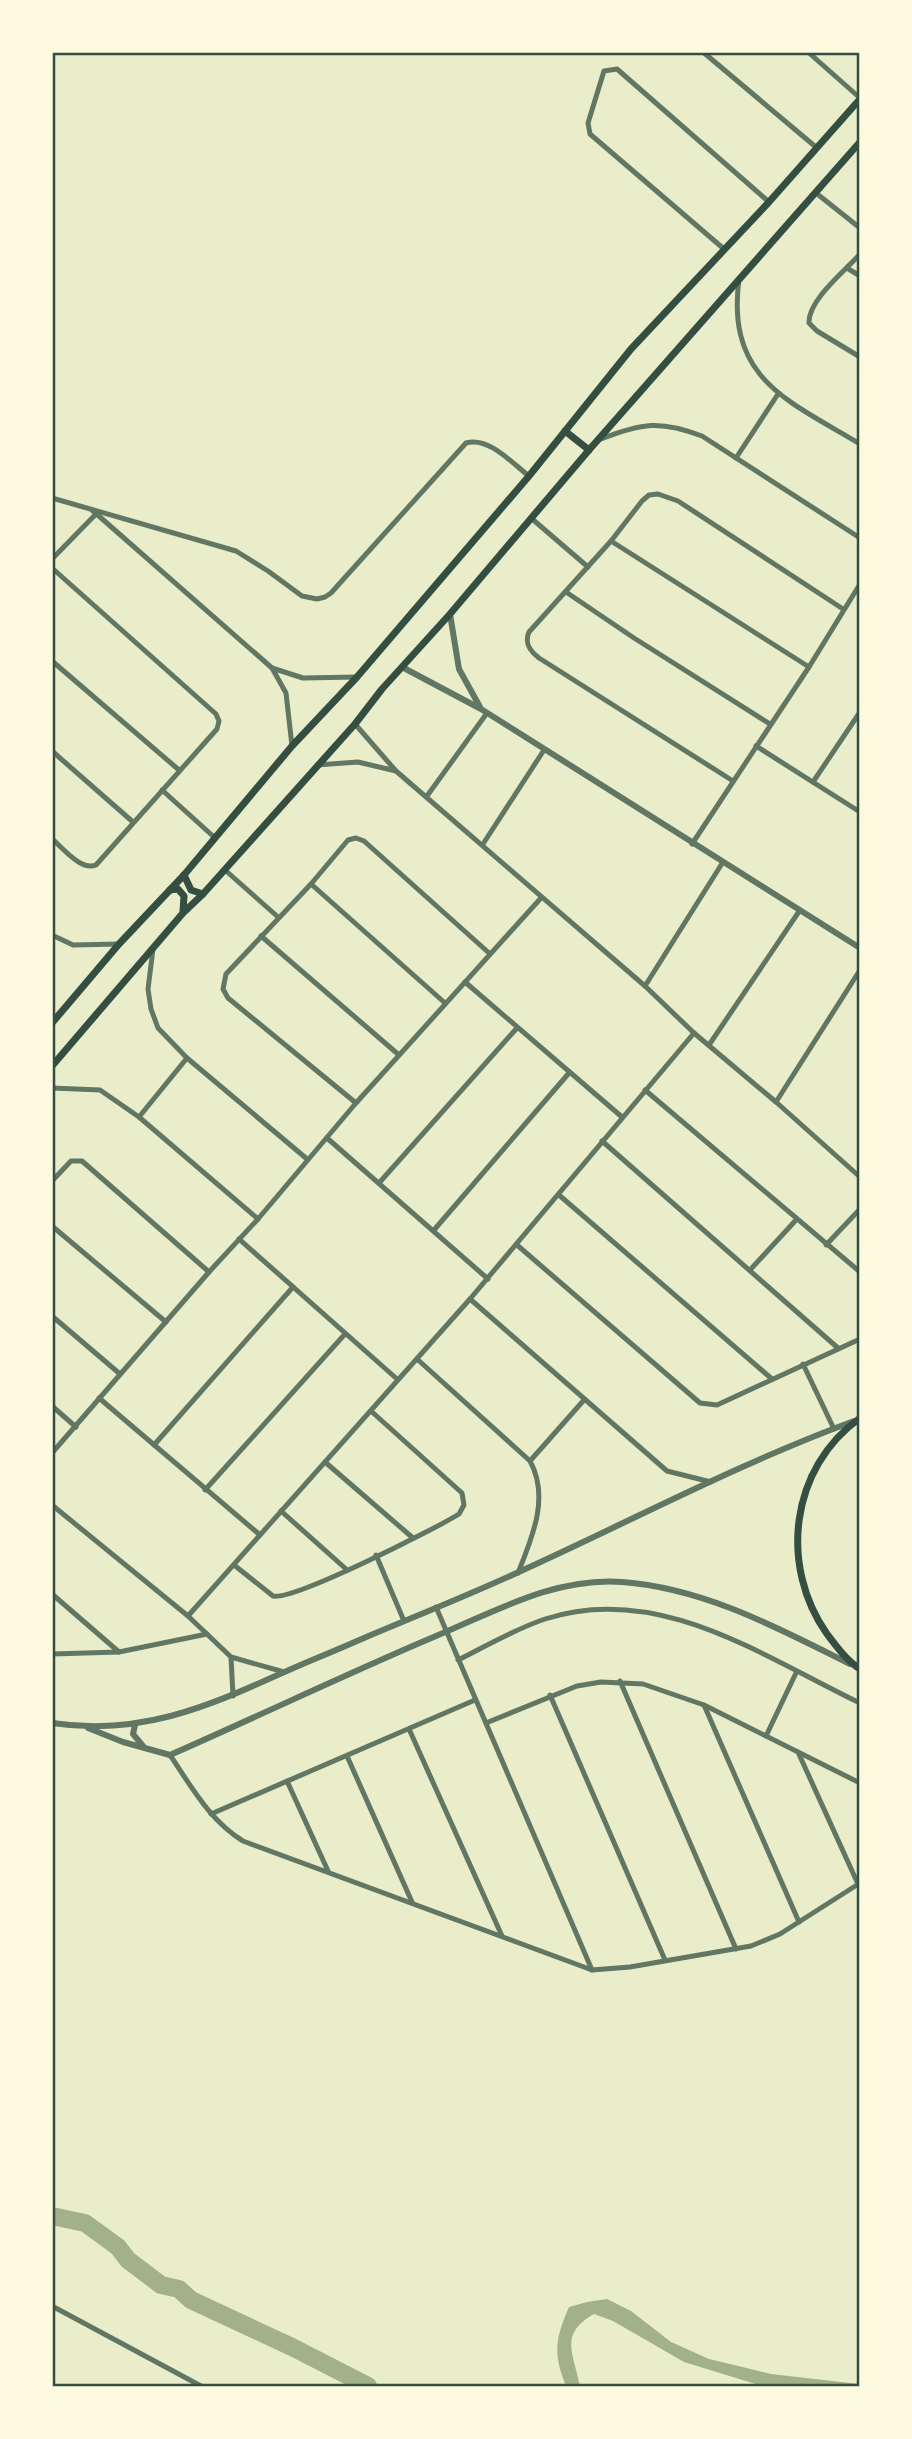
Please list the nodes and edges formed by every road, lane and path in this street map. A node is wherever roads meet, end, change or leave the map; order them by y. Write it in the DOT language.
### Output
graph roads {
  1 [pos="703,52"];
  2 [pos="808,52"];
  3 [pos="859,99"];
  4 [pos="859,142"];
  5 [pos="817,148"];
  6 [pos="816,193"];
  7 [pos="769,202"];
  8 [pos="859,228"];
  9 [pos="724,249"];
  10 [pos="859,254"];
  11 [pos="847,268"];
  12 [pos="739,276"];
  13 [pos="859,276"];
  14 [pos="859,357"];
  15 [pos="778,394"];
  16 [pos="565,431"];
  17 [pos="598,440"];
  18 [pos="859,444"];
  19 [pos="589,450"];
  20 [pos="736,458"];
  21 [pos="529,476"];
  22 [pos="52,498"];
  23 [pos="93,511"];
  24 [pos="531,518"];
  25 [pos="859,538"];
  26 [pos="611,541"];
  27 [pos="52,559"];
  28 [pos="588,567"];
  29 [pos="52,568"];
  30 [pos="859,584"];
  31 [pos="566,592"];
  32 [pos="844,609"];
  33 [pos="450,614"];
  34 [pos="52,661"];
  35 [pos="402,667"];
  36 [pos="809,667"];
  37 [pos="272,668"];
  38 [pos="357,677"];
  39 [pos="484,711"];
  40 [pos="859,712"];
  41 [pos="355,724"];
  42 [pos="770,724"];
  43 [pos="292,746"];
  44 [pos="756,746"];
  45 [pos="544,750"];
  46 [pos="52,751"];
  47 [pos="317,765"];
  48 [pos="178,770"];
  49 [pos="396,771"];
  50 [pos="733,781"];
  51 [pos="813,782"];
  52 [pos="162,790"];
  53 [pos="427,796"];
  54 [pos="859,812"];
  55 [pos="133,822"];
  56 [pos="214,837"];
  57 [pos="52,839"];
  58 [pos="483,844"];
  59 [pos="692,844"];
  60 [pos="723,862"];
  61 [pos="225,870"];
  62 [pos="184,875"];
  63 [pos="310,884"];
  64 [pos="169,890"];
  65 [pos="203,894"];
  66 [pos="541,898"];
  67 [pos="800,910"];
  68 [pos="183,913"];
  69 [pos="278,917"];
  70 [pos="52,935"];
  71 [pos="261,936"];
  72 [pos="119,944"];
  73 [pos="859,948"];
  74 [pos="153,949"];
  75 [pos="489,953"];
  76 [pos="859,970"];
  77 [pos="465,982"];
  78 [pos="645,986"];
  79 [pos="445,1003"];
  80 [pos="52,1023"];
  81 [pos="517,1028"];
  82 [pos="694,1033"];
  83 [pos="709,1045"];
  84 [pos="400,1055"];
  85 [pos="187,1058"];
  86 [pos="52,1066"];
  87 [pos="569,1073"];
  88 [pos="52,1088"];
  89 [pos="645,1090"];
  90 [pos="776,1102"];
  91 [pos="356,1103"];
  92 [pos="139,1117"];
  93 [pos="622,1117"];
  94 [pos="327,1138"];
  95 [pos="602,1141"];
  96 [pos="307,1159"];
  97 [pos="859,1177"];
  98 [pos="52,1181"];
  99 [pos="379,1183"];
  100 [pos="559,1195"];
  101 [pos="859,1209"];
  102 [pos="258,1219"];
  103 [pos="796,1220"];
  104 [pos="52,1226"];
  105 [pos="434,1230"];
  106 [pos="239,1239"];
  107 [pos="517,1245"];
  108 [pos="826,1245"];
  109 [pos="750,1270"];
  110 [pos="209,1272"];
  111 [pos="859,1272"];
  112 [pos="488,1279"];
  113 [pos="293,1287"];
  114 [pos="470,1299"];
  115 [pos="52,1316"];
  116 [pos="166,1322"];
  117 [pos="345,1334"];
  118 [pos="859,1339"];
  119 [pos="838,1348"];
  120 [pos="417,1359"];
  121 [pos="803,1364"];
  122 [pos="120,1374"];
  123 [pos="397,1379"];
  124 [pos="772,1379"];
  125 [pos="99,1398"];
  126 [pos="584,1400"];
  127 [pos="52,1406"];
  128 [pos="371,1411"];
  129 [pos="858,1419"];
  130 [pos="76,1427"];
  131 [pos="834,1429"];
  132 [pos="154,1445"];
  133 [pos="52,1452"];
  134 [pos="530,1461"];
  135 [pos="325,1462"];
  136 [pos="711,1482"];
  137 [pos="205,1490"];
  138 [pos="54,1509"];
  139 [pos="281,1511"];
  140 [pos="260,1535"];
  141 [pos="413,1538"];
  142 [pos="376,1555"];
  143 [pos="234,1565"];
  144 [pos="346,1569"];
  145 [pos="518,1573"];
  146 [pos="52,1594"];
  147 [pos="436,1607"];
  148 [pos="188,1616"];
  149 [pos="404,1621"];
  150 [pos="447,1631"];
  151 [pos="207,1634"];
  152 [pos="119,1652"];
  153 [pos="52,1654"];
  154 [pos="231,1657"];
  155 [pos="458,1660"];
  156 [pos="857,1667"];
  157 [pos="284,1672"];
  158 [pos="796,1673"];
  159 [pos="620,1681"];
  160 [pos="550,1695"];
  161 [pos="233,1696"];
  162 [pos="475,1700"];
  163 [pos="859,1703"];
  164 [pos="704,1704"];
  165 [pos="52,1723"];
  166 [pos="485,1723"];
  167 [pos="135,1725"];
  168 [pos="82,1727"];
  169 [pos="409,1729"];
  170 [pos="766,1736"];
  171 [pos="145,1749"];
  172 [pos="798,1752"];
  173 [pos="170,1755"];
  174 [pos="347,1756"];
  175 [pos="287,1781"];
  176 [pos="859,1783"];
  177 [pos="211,1814"];
  178 [pos="328,1871"];
  179 [pos="859,1883"];
  180 [pos="412,1902"];
  181 [pos="799,1922"];
  182 [pos="502,1936"];
  183 [pos="736,1949"];
  184 [pos="665,1960"];
  185 [pos="593,1970"];
  186 [pos="52,2306"];
  187 [pos="201,2386"];
  1 -- 5 [label="street"];
  2 -- 3 [label="street"];
  3 -- 5 [label="main road"];
  4 -- 6 [label="main road"];
  5 -- 7 [label="main road"];
  6 -- 8 [label="street"];
  6 -- 12 [label="main road"];
  7 -- 9 [label="main road"];
  7 -- 9 [label="street"];
  9 -- 16 [label="main road"];
  10 -- 11 [label="street"];
  11 -- 13 [label="street"];
  11 -- 14 [label="street"];
  12 -- 15 [label="street"];
  12 -- 17 [label="main road"];
  15 -- 18 [label="street"];
  15 -- 20 [label="street"];
  16 -- 19 [label="main road"];
  16 -- 21 [label="main road"];
  17 -- 19 [label="main road"];
  17 -- 20 [label="street"];
  19 -- 24 [label="main road"];
  20 -- 25 [label="street"];
  21 -- 23 [label="street"];
  21 -- 38 [label="main road"];
  22 -- 23 [label="street"];
  23 -- 27 [label="street"];
  23 -- 37 [label="street"];
  24 -- 28 [label="street"];
  24 -- 33 [label="main road"];
  26 -- 28 [label="street"];
  26 -- 32 [label="street"];
  26 -- 36 [label="street"];
  28 -- 31 [label="street"];
  29 -- 48 [label="street"];
  30 -- 32 [label="street"];
  31 -- 42 [label="street"];
  31 -- 50 [label="street"];
  32 -- 36 [label="street"];
  33 -- 35 [label="main road"];
  33 -- 39 [label="street"];
  34 -- 48 [label="street"];
  35 -- 39 [label="street"];
  35 -- 41 [label="main road"];
  36 -- 42 [label="street"];
  37 -- 38 [label="street"];
  37 -- 43 [label="street"];
  38 -- 43 [label="main road"];
  39 -- 45 [label="street"];
  39 -- 53 [label="street"];
  40 -- 51 [label="street"];
  41 -- 47 [label="main road"];
  41 -- 49 [label="street"];
  42 -- 44 [label="street"];
  43 -- 56 [label="main road"];
  44 -- 50 [label="street"];
  44 -- 51 [label="street"];
  45 -- 58 [label="street"];
  45 -- 59 [label="street"];
  46 -- 55 [label="street"];
  47 -- 49 [label="street"];
  47 -- 61 [label="main road"];
  48 -- 52 [label="street"];
  49 -- 53 [label="street"];
  50 -- 59 [label="street"];
  51 -- 54 [label="street"];
  52 -- 55 [label="street"];
  52 -- 56 [label="street"];
  53 -- 58 [label="street"];
  55 -- 57 [label="street"];
  56 -- 62 [label="main road"];
  58 -- 66 [label="street"];
  59 -- 60 [label="street"];
  60 -- 67 [label="street"];
  60 -- 78 [label="street"];
  61 -- 65 [label="main road"];
  61 -- 69 [label="street"];
  62 -- 64 [label="main road"];
  62 -- 65 [label="main road"];
  63 -- 69 [label="street"];
  63 -- 75 [label="street"];
  63 -- 79 [label="street"];
  64 -- 68 [label="main road"];
  64 -- 72 [label="main road"];
  65 -- 68 [label="main road"];
  66 -- 75 [label="street"];
  66 -- 78 [label="street"];
  67 -- 73 [label="street"];
  67 -- 83 [label="street"];
  68 -- 74 [label="main road"];
  69 -- 71 [label="street"];
  70 -- 72 [label="street"];
  71 -- 84 [label="street"];
  71 -- 91 [label="street"];
  72 -- 80 [label="main road"];
  74 -- 85 [label="street"];
  74 -- 86 [label="main road"];
  75 -- 77 [label="street"];
  76 -- 90 [label="street"];
  77 -- 79 [label="street"];
  77 -- 81 [label="street"];
  78 -- 82 [label="street"];
  79 -- 84 [label="street"];
  81 -- 87 [label="street"];
  81 -- 99 [label="street"];
  82 -- 83 [label="street"];
  82 -- 89 [label="street"];
  83 -- 90 [label="street"];
  84 -- 91 [label="street"];
  85 -- 92 [label="street"];
  85 -- 96 [label="street"];
  87 -- 93 [label="street"];
  87 -- 105 [label="street"];
  88 -- 92 [label="street"];
  89 -- 93 [label="street"];
  89 -- 103 [label="street"];
  90 -- 97 [label="street"];
  91 -- 94 [label="street"];
  92 -- 102 [label="street"];
  93 -- 95 [label="street"];
  94 -- 96 [label="street"];
  94 -- 99 [label="street"];
  95 -- 100 [label="street"];
  95 -- 109 [label="street"];
  96 -- 102 [label="street"];
  98 -- 110 [label="street"];
  99 -- 105 [label="street"];
  100 -- 107 [label="street"];
  100 -- 124 [label="street"];
  101 -- 108 [label="street"];
  102 -- 106 [label="street"];
  103 -- 108 [label="street"];
  103 -- 109 [label="street"];
  104 -- 116 [label="street"];
  105 -- 112 [label="street"];
  106 -- 110 [label="street"];
  106 -- 113 [label="street"];
  107 -- 112 [label="street"];
  107 -- 124 [label="street"];
  108 -- 111 [label="street"];
  109 -- 119 [label="street"];
  110 -- 116 [label="street"];
  112 -- 114 [label="street"];
  113 -- 117 [label="street"];
  113 -- 132 [label="street"];
  114 -- 120 [label="street"];
  114 -- 126 [label="street"];
  115 -- 122 [label="street"];
  116 -- 122 [label="street"];
  117 -- 123 [label="street"];
  117 -- 137 [label="street"];
  118 -- 119 [label="street"];
  119 -- 121 [label="street"];
  120 -- 123 [label="street"];
  120 -- 134 [label="street"];
  121 -- 124 [label="street"];
  121 -- 131 [label="street"];
  122 -- 125 [label="street"];
  123 -- 128 [label="street"];
  125 -- 130 [label="street"];
  125 -- 132 [label="street"];
  126 -- 134 [label="street"];
  126 -- 136 [label="street"];
  127 -- 130 [label="street"];
  128 -- 135 [label="street"];
  128 -- 141 [label="street"];
  129 -- 131 [label="street"];
  129 -- 156 [label="main road"];
  130 -- 133 [label="street"];
  131 -- 136 [label="street"];
  132 -- 137 [label="street"];
  134 -- 145 [label="street"];
  135 -- 139 [label="street"];
  135 -- 141 [label="street"];
  136 -- 145 [label="street"];
  137 -- 140 [label="street"];
  138 -- 148 [label="street"];
  139 -- 140 [label="street"];
  139 -- 144 [label="street"];
  140 -- 143 [label="street"];
  141 -- 142 [label="street"];
  142 -- 144 [label="street"];
  142 -- 149 [label="street"];
  143 -- 144 [label="street"];
  143 -- 148 [label="street"];
  145 -- 147 [label="street"];
  146 -- 152 [label="street"];
  147 -- 149 [label="street"];
  147 -- 150 [label="street"];
  148 -- 151 [label="street"];
  149 -- 157 [label="street"];
  150 -- 155 [label="street"];
  150 -- 156 [label="street"];
  150 -- 173 [label="street"];
  151 -- 152 [label="street"];
  151 -- 154 [label="street"];
  152 -- 153 [label="street"];
  154 -- 157 [label="street"];
  154 -- 161 [label="street"];
  155 -- 158 [label="street"];
  155 -- 162 [label="street"];
  157 -- 161 [label="street"];
  158 -- 163 [label="street"];
  158 -- 170 [label="street"];
  159 -- 160 [label="street"];
  159 -- 164 [label="street"];
  159 -- 183 [label="street"];
  160 -- 166 [label="street"];
  160 -- 184 [label="street"];
  161 -- 167 [label="street"];
  162 -- 166 [label="street"];
  162 -- 169 [label="street"];
  164 -- 170 [label="street"];
  164 -- 181 [label="street"];
  165 -- 168 [label="street"];
  166 -- 185 [label="street"];
  167 -- 168 [label="street"];
  167 -- 171 [label="street"];
  168 -- 171 [label="street"];
  169 -- 174 [label="street"];
  169 -- 182 [label="street"];
  170 -- 172 [label="street"];
  171 -- 173 [label="street"];
  172 -- 176 [label="street"];
  172 -- 179 [label="street"];
  173 -- 177 [label="street"];
  174 -- 175 [label="street"];
  174 -- 180 [label="street"];
  175 -- 177 [label="street"];
  175 -- 178 [label="street"];
  177 -- 178 [label="street"];
  178 -- 180 [label="street"];
  179 -- 181 [label="street"];
  180 -- 182 [label="street"];
  181 -- 183 [label="street"];
  182 -- 185 [label="street"];
  183 -- 184 [label="street"];
  184 -- 185 [label="street"];
  186 -- 187 [label="street"];
}
